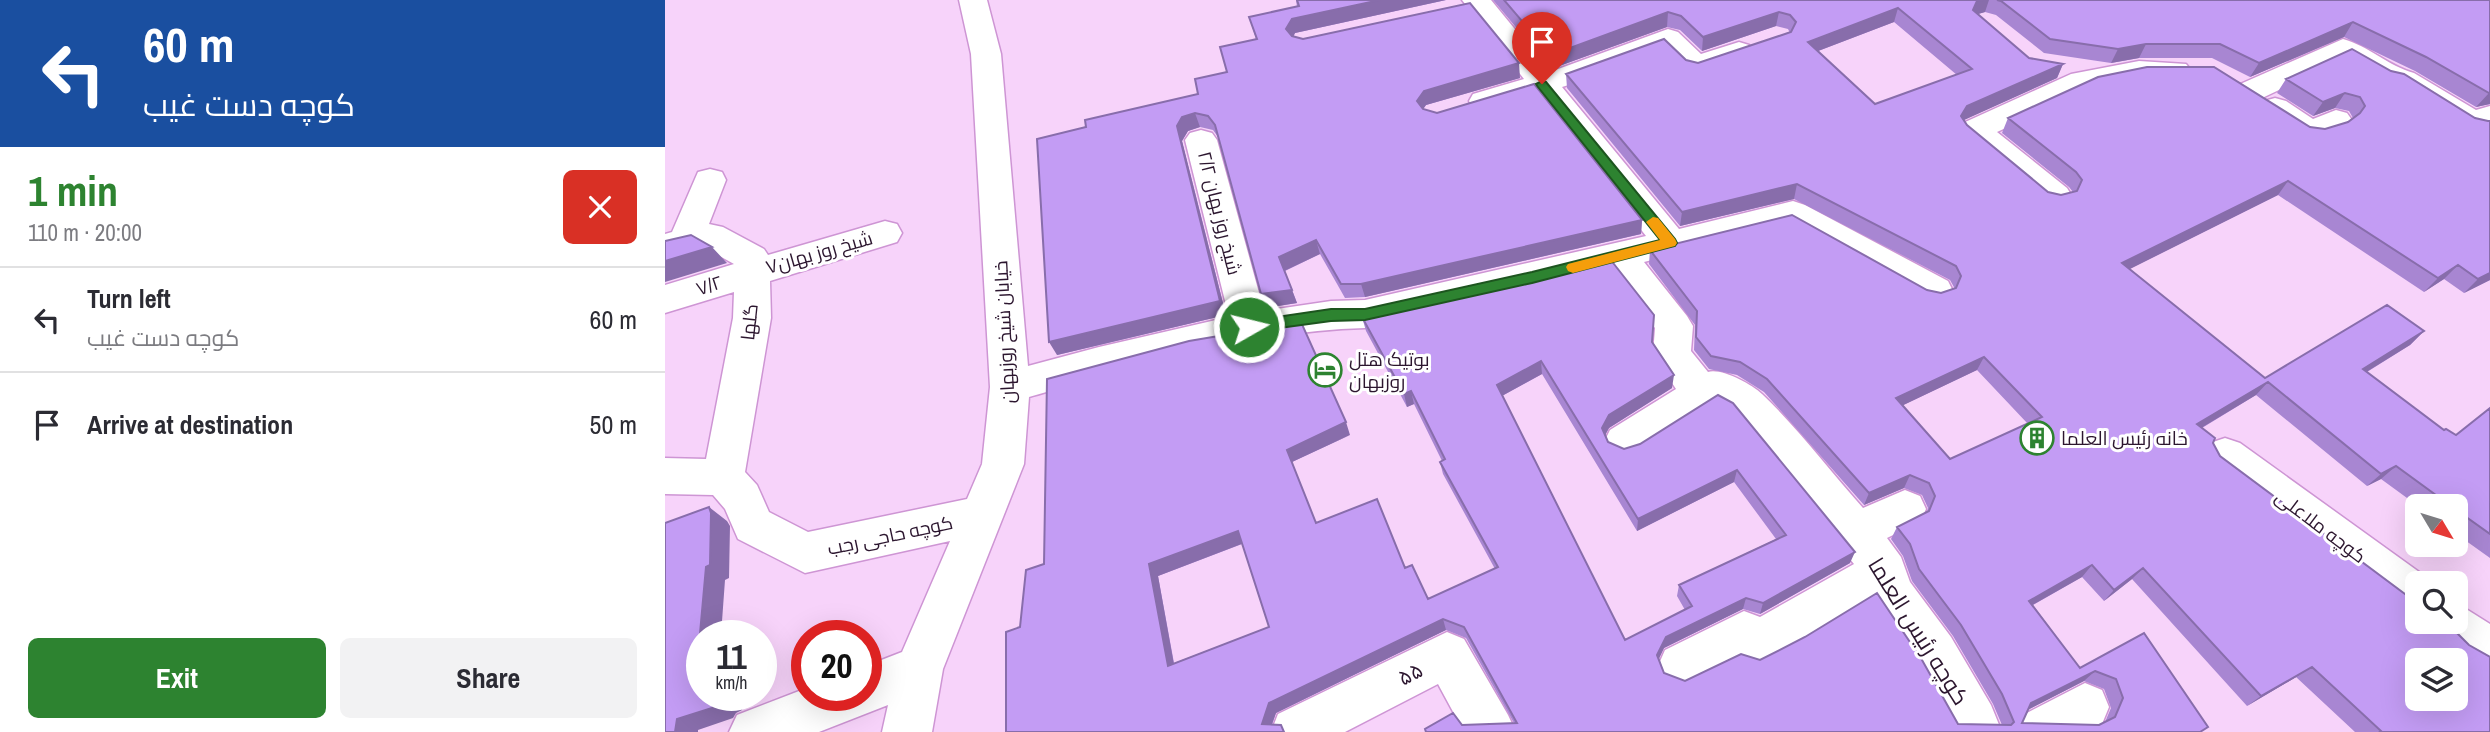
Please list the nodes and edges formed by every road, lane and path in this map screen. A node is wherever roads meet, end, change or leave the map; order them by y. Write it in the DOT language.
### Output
graph roads {
  1 [pos="973,0"];
  2 [pos="1468,5"];
  3 [pos="1766,42"];
  4 [pos="2048,67"];
  5 [pos="2116,73"];
  6 [pos="1542,84"];
  7 [pos="2249,92"];
  8 [pos="1463,107"];
  9 [pos="2490,116"];
  10 [pos="2336,120"];
  11 [pos="1201,140"];
  12 [pos="710,180"];
  13 [pos="2055,196"];
  14 [pos="885,233"];
  15 [pos="1670,243"];
  16 [pos="675,244"];
  17 [pos="1620,256"];
  18 [pos="753,271"];
  19 [pos="1935,291"];
  20 [pos="665,299"];
  21 [pos="1249,327"];
  22 [pos="1010,387"];
  23 [pos="1701,393"];
  24 [pos="1625,442"];
  25 [pos="2225,454"];
  26 [pos="665,476"];
  27 [pos="723,477"];
  28 [pos="1905,509"];
  29 [pos="982,515"];
  30 [pos="1856,532"];
  31 [pos="1885,571"];
  32 [pos="2405,588"];
  33 [pos="2466,634"];
  34 [pos="2490,652"];
  35 [pos="1682,666"];
  36 [pos="919,669"];
  37 [pos="882,684"];
  38 [pos="2085,707"];
  39 [pos="810,711"];
  40 [pos="1295,731"];
  41 [pos="754,732"];
  42 [pos="907,732"];
  43 [pos="1490,732"];
  44 [pos="1977,732"];
  45 [pos="2040,732"];
  1 -- 22 [label="street, خیابان شیخ روزبهان"];
  2 -- 6 [label="street"];
  3 -- 6 [label="street"];
  4 -- 5 [label="street"];
  5 -- 7 [label="street"];
  5 -- 13 [label="street"];
  6 -- 8 [label="street"];
  6 -- 15 [label="street"];
  7 -- 9 [label="street"];
  7 -- 10 [label="street"];
  11 -- 21 [label="street, شیخ روز بهان ۲/۲"];
  12 -- 16 [label="street"];
  14 -- 18 [label="street, ۷شیخ روز بهان"];
  15 -- 17 [label="street"];
  15 -- 19 [label="street"];
  16 -- 18 [label="street"];
  17 -- 21 [label="street"];
  17 -- 23 [label="street"];
  18 -- 20 [label="street, ۷/۲"];
  18 -- 27 [label="street, گلها"];
  21 -- 22 [label="street"];
  22 -- 29 [label="street, خیابان شیخ روزبهان"];
  23 -- 24 [label="street"];
  23 -- 30 [label="street, کوچه رئیس العلما"];
  25 -- 32 [label="street, کوچه ملاعلی"];
  26 -- 27 [label="street"];
  27 -- 29 [label="street, کوچه حاجی رجب"];
  28 -- 30 [label="street"];
  29 -- 36 [label="street, خیابان شیخ روزبهان"];
  30 -- 31 [label="street, کوچه رئیس العلما"];
  31 -- 35 [label="street"];
  31 -- 44 [label="street, کوچه رئیس العلما"];
  33 -- 34 [label="street"];
  36 -- 37 [label="street"];
  36 -- 42 [label="street, خیابان شیخ روزبهان"];
  38 -- 45 [label="street"];
  39 -- 41 [label="street"];
  40 -- 43 [label="street, ۵۵"];
}
